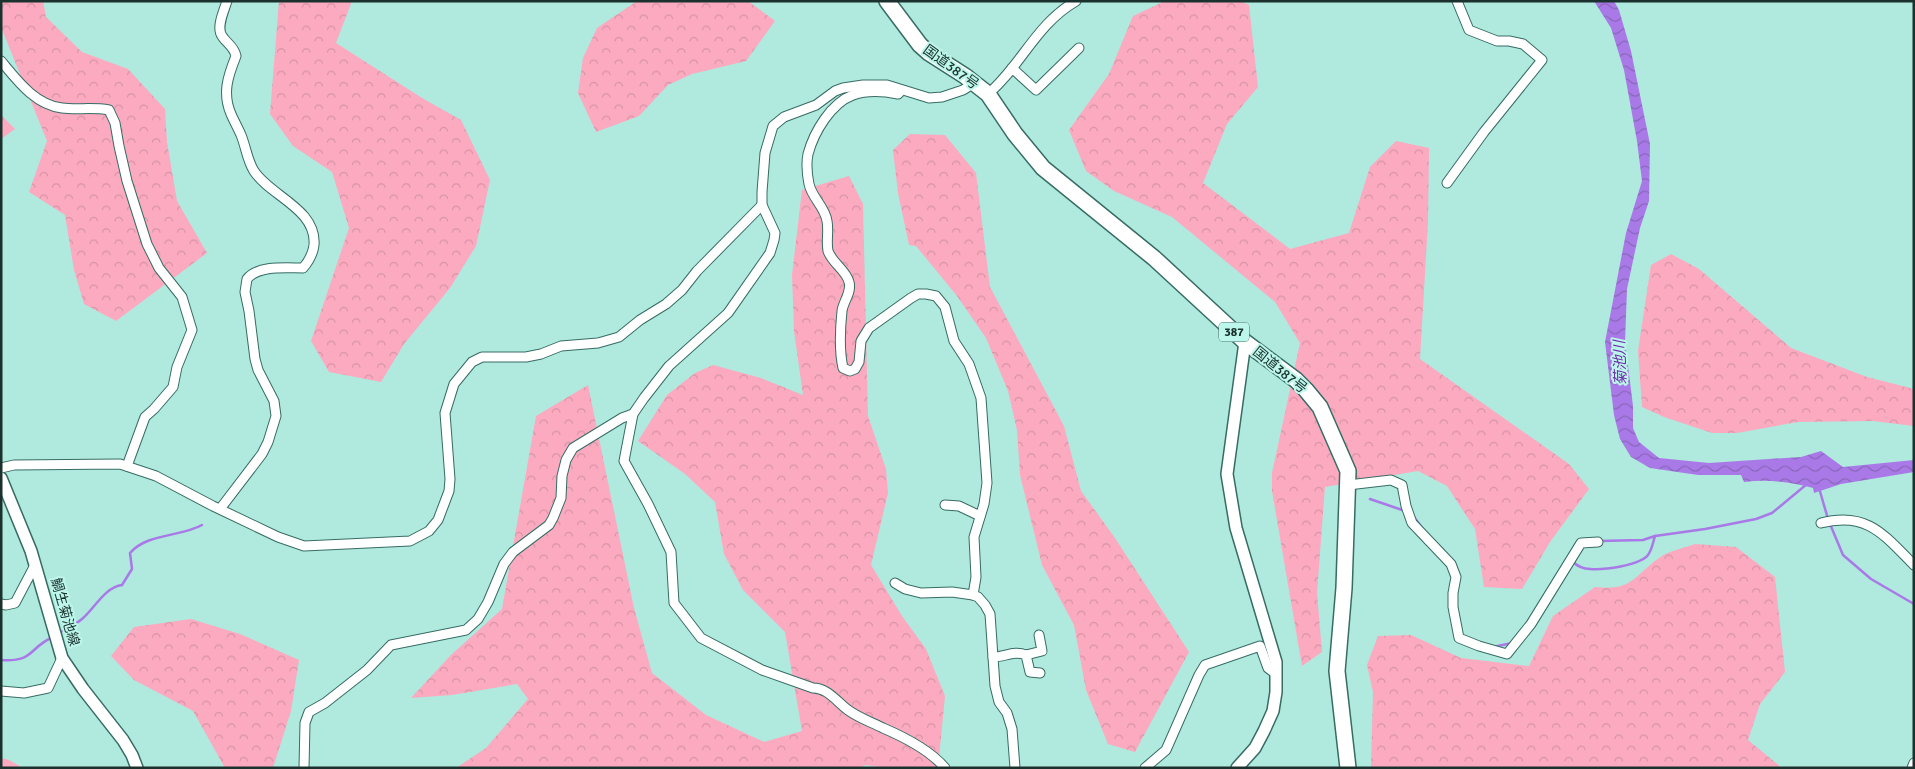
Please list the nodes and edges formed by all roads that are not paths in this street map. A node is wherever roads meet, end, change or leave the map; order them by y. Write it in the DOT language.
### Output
graph roads {
  1 [pos="226,1"];
  2 [pos="887,1"];
  3 [pos="1076,1"];
  4 [pos="1457,1"];
  5 [pos="1079,48"];
  6 [pos="1,61"];
  7 [pos="1012,68"];
  8 [pos="974,83"];
  9 [pos="902,90"];
  10 [pos="988,94"];
  11 [pos="1447,184"];
  12 [pos="762,205"];
  13 [pos="1245,342"];
  14 [pos="633,414"];
  15 [pos="126,466"];
  16 [pos="1,468"];
  17 [pos="1,478"];
  18 [pos="1348,485"];
  19 [pos="945,505"];
  20 [pos="220,509"];
  21 [pos="980,516"];
  22 [pos="1821,523"];
  23 [pos="1598,542"];
  24 [pos="35,565"];
  25 [pos="1914,565"];
  26 [pos="895,583"];
  27 [pos="973,595"];
  28 [pos="1,604"];
  29 [pos="1040,635"];
  30 [pos="1026,655"];
  31 [pos="993,657"];
  32 [pos="62,658"];
  33 [pos="1040,673"];
  34 [pos="1276,674"];
  35 [pos="1,690"];
  36 [pos="1914,763"];
  37 [pos="137,768"];
  38 [pos="304,768"];
  39 [pos="945,768"];
  40 [pos="1015,768"];
  41 [pos="1145,768"];
  42 [pos="1237,768"];
  43 [pos="1348,768"];
  44 [pos="1912,768"];
  1 -- 20 [label="street"];
  2 -- 8 [label="highway, 国道387号 / 387"];
  3 -- 7 [label="street"];
  4 -- 11 [label="street"];
  5 -- 7 [label="street"];
  6 -- 15 [label="street"];
  7 -- 10 [label="street"];
  8 -- 9 [label="street"];
  8 -- 10 [label="highway, 国道387号 / 387"];
  9 -- 12 [label="street"];
  9 -- 21 [label="street"];
  10 -- 13 [label="highway, 国道387号 / 387"];
  12 -- 14 [label="street"];
  12 -- 20 [label="street"];
  13 -- 18 [label="highway, 国道387号 / 387"];
  13 -- 34 [label="street"];
  14 -- 38 [label="street"];
  14 -- 39 [label="street"];
  15 -- 16 [label="street"];
  15 -- 20 [label="street"];
  17 -- 24 [label="street, 鯛生菊池線"];
  18 -- 23 [label="street"];
  18 -- 43 [label="highway, 国道387号 / 387"];
  19 -- 21 [label="street"];
  21 -- 27 [label="street"];
  22 -- 25 [label="street"];
  24 -- 28 [label="street"];
  24 -- 32 [label="street, 鯛生菊池線"];
  26 -- 27 [label="street"];
  27 -- 31 [label="street"];
  29 -- 30 [label="street"];
  30 -- 31 [label="street"];
  30 -- 33 [label="street"];
  31 -- 40 [label="street"];
  32 -- 35 [label="street"];
  32 -- 37 [label="street, 鯛生菊池線"];
  34 -- 41 [label="street"];
  34 -- 42 [label="street"];
  36 -- 44 [label="street"];
}
